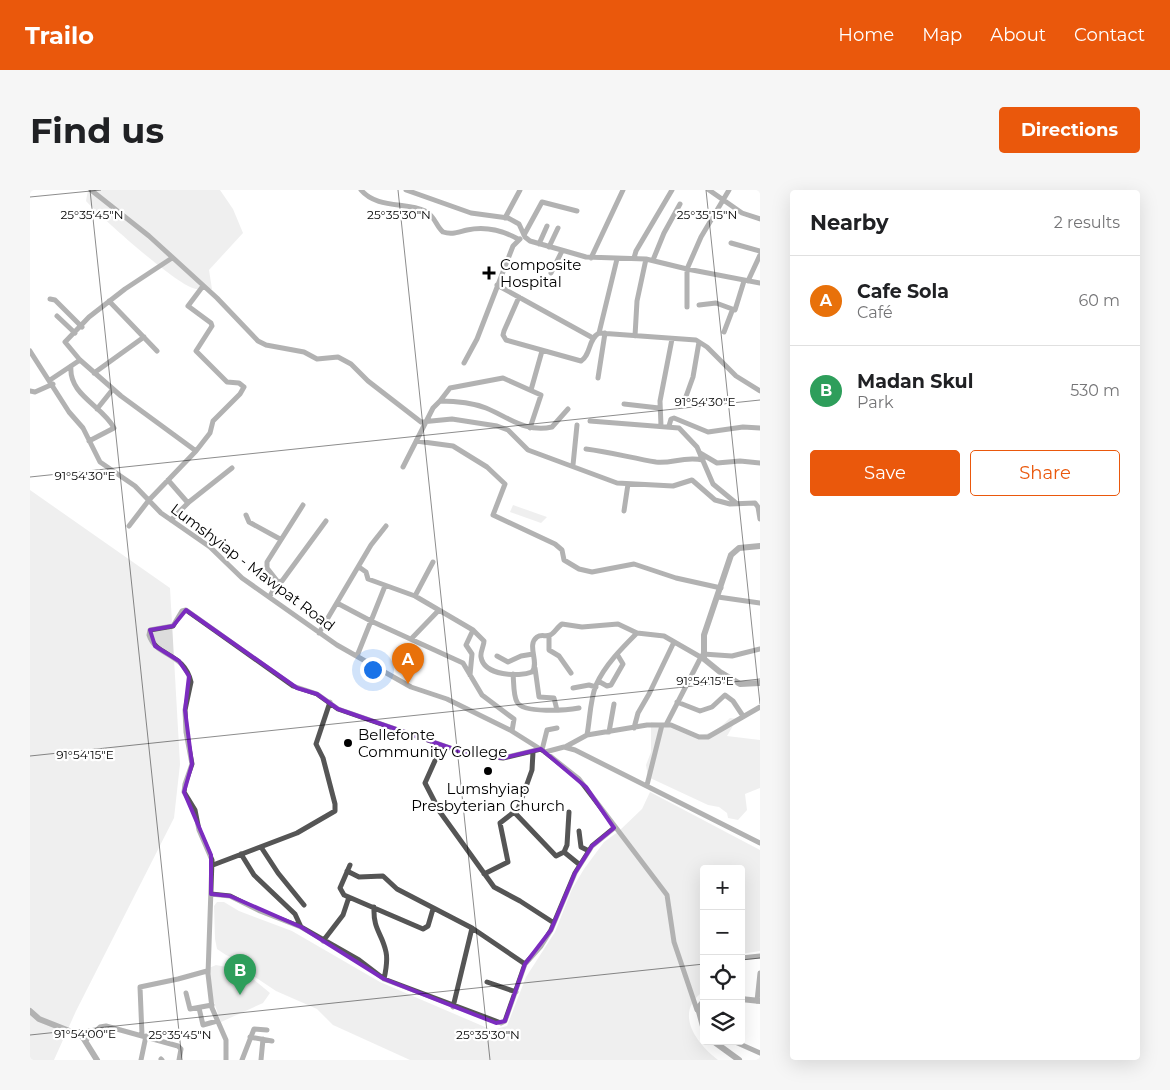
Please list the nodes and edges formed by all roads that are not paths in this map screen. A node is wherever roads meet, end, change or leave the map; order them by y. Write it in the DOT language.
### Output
graph roads {
  1 [pos="91,190"];
  2 [pos="362,190"];
  3 [pos="406,190"];
  4 [pos="520,190"];
  5 [pos="623,190"];
  6 [pos="672,190"];
  7 [pos="709,190"];
  8 [pos="729,190"];
  9 [pos="724,200"];
  10 [pos="680,204"];
  11 [pos="577,211"];
  12 [pos="506,218"];
  13 [pos="760,219"];
  14 [pos="548,226"];
  15 [pos="558,228"];
  16 [pos="525,236"];
  17 [pos="518,239"];
  18 [pos="731,243"];
  19 [pos="539,244"];
  20 [pos="549,247"];
  21 [pos="562,251"];
  22 [pos="760,251"];
  23 [pos="760,255"];
  24 [pos="172,258"];
  25 [pos="591,258"];
  26 [pos="634,258"];
  27 [pos="617,259"];
  28 [pos="646,259"];
  29 [pos="653,260"];
  30 [pos="687,269"];
  31 [pos="551,273"];
  32 [pos="746,281"];
  33 [pos="760,282"];
  34 [pos="497,285"];
  35 [pos="203,286"];
  36 [pos="519,297"];
  37 [pos="50,299"];
  38 [pos="109,301"];
  39 [pos="699,306"];
  40 [pos="687,307"];
  41 [pos="732,310"];
  42 [pos="58,316"];
  43 [pos="82,327"];
  44 [pos="724,332"];
  45 [pos="602,333"];
  46 [pos="74,334"];
  47 [pos="635,336"];
  48 [pos="144,337"];
  49 [pos="593,338"];
  50 [pos="672,339"];
  51 [pos="699,342"];
  52 [pos="30,351"];
  53 [pos="157,351"];
  54 [pos="542,351"];
  55 [pos="80,360"];
  56 [pos="464,363"];
  57 [pos="71,366"];
  58 [pos="94,372"];
  59 [pos="598,378"];
  60 [pos="51,382"];
  61 [pos="113,389"];
  62 [pos="531,390"];
  63 [pos="30,391"];
  64 [pos="760,391"];
  65 [pos="440,401"];
  66 [pos="684,402"];
  67 [pos="624,404"];
  68 [pos="659,408"];
  69 [pos="97,409"];
  70 [pos="568,409"];
  71 [pos="590,421"];
  72 [pos="427,422"];
  73 [pos="577,425"];
  74 [pos="661,426"];
  75 [pos="669,426"];
  76 [pos="530,428"];
  77 [pos="760,428"];
  78 [pos="89,441"];
  79 [pos="416,441"];
  80 [pos="586,449"];
  81 [pos="196,451"];
  82 [pos="700,453"];
  83 [pos="703,460"];
  84 [pos="760,463"];
  85 [pos="573,465"];
  86 [pos="403,466"];
  87 [pos="232,468"];
  88 [pos="168,480"];
  89 [pos="628,484"];
  90 [pos="149,500"];
  91 [pos="188,503"];
  92 [pos="737,503"];
  93 [pos="303,505"];
  94 [pos="624,511"];
  95 [pos="246,515"];
  96 [pos="760,519"];
  97 [pos="171,520"];
  98 [pos="326,521"];
  99 [pos="129,526"];
  100 [pos="386,526"];
  101 [pos="280,539"];
  102 [pos="760,546"];
  103 [pos="433,562"];
  104 [pos="359,567"];
  105 [pos="278,582"];
  106 [pos="386,586"];
  107 [pos="721,588"];
  108 [pos="270,596"];
  109 [pos="416,596"];
  110 [pos="718,597"];
  111 [pos="337,603"];
  112 [pos="760,603"];
  113 [pos="439,610"];
  114 [pos="371,621"];
  115 [pos="473,630"];
  116 [pos="319,633"];
  117 [pos="637,633"];
  118 [pos="549,636"];
  119 [pos="412,638"];
  120 [pos="674,642"];
  121 [pos="760,649"];
  122 [pos="533,654"];
  123 [pos="617,654"];
  124 [pos="357,656"];
  125 [pos="497,656"];
  126 [pos="705,656"];
  127 [pos="535,666"];
  128 [pos="571,673"];
  129 [pos="513,674"];
  130 [pos="470,676"];
  131 [pos="760,683"];
  132 [pos="597,684"];
  133 [pos="573,688"];
  134 [pos="330,702"];
  135 [pos="677,702"];
  136 [pos="614,704"];
  137 [pos="760,707"];
  138 [pos="579,708"];
  139 [pos="557,710"];
  140 [pos="743,716"];
  141 [pos="664,725"];
  142 [pos="557,728"];
  143 [pos="634,728"];
  144 [pos="512,731"];
  145 [pos="609,732"];
  146 [pos="587,736"];
  147 [pos="442,745"];
  148 [pos="564,747"];
  149 [pos="543,750"];
  150 [pos="533,752"];
  151 [pos="647,785"];
  152 [pos="569,812"];
  153 [pos="515,813"];
  154 [pos="614,828"];
  155 [pos="579,831"];
  156 [pos="760,843"];
  157 [pos="261,847"];
  158 [pos="589,851"];
  159 [pos="564,852"];
  160 [pos="241,854"];
  161 [pos="213,864"];
  162 [pos="580,865"];
  163 [pos="484,874"];
  164 [pos="211,894"];
  165 [pos="349,897"];
  166 [pos="304,905"];
  167 [pos="374,907"];
  168 [pos="433,909"];
  169 [pos="554,923"];
  170 [pos="302,927"];
  171 [pos="472,928"];
  172 [pos="323,941"];
  173 [pos="760,956"];
  174 [pos="745,958"];
  175 [pos="525,964"];
  176 [pos="207,971"];
  177 [pos="760,973"];
  178 [pos="384,979"];
  179 [pos="487,982"];
  180 [pos="516,992"];
  181 [pos="186,993"];
  182 [pos="745,999"];
  183 [pos="758,1001"];
  184 [pos="212,1005"];
  185 [pos="700,1006"];
  186 [pos="454,1007"];
  187 [pos="199,1008"];
  188 [pos="30,1011"];
  189 [pos="698,1013"];
  190 [pos="700,1018"];
  191 [pos="217,1021"];
  192 [pos="267,1030"];
  193 [pos="144,1035"];
  194 [pos="250,1037"];
  195 [pos="262,1039"];
  196 [pos="86,1040"];
  197 [pos="272,1041"];
  198 [pos="718,1045"];
  199 [pos="742,1045"];
  200 [pos="760,1053"];
  201 [pos="97,1060"];
  202 [pos="141,1060"];
  203 [pos="179,1060"];
  204 [pos="226,1060"];
  205 [pos="242,1060"];
  206 [pos="261,1060"];
  207 [pos="739,1060"];
  1 -- 24 [label="street"];
  2 -- 17 [label="street"];
  3 -- 12 [label="street"];
  4 -- 12 [label="street"];
  5 -- 25 [label="street"];
  6 -- 26 [label="street"];
  7 -- 9 [label="street"];
  8 -- 9 [label="street"];
  9 -- 13 [label="street"];
  9 -- 30 [label="street"];
  10 -- 29 [label="street"];
  11 -- 16 [label="street"];
  12 -- 16 [label="street"];
  14 -- 19 [label="street"];
  15 -- 20 [label="street"];
  16 -- 17 [label="street"];
  16 -- 19 [label="street"];
  17 -- 34 [label="street"];
  18 -- 22 [label="street"];
  19 -- 20 [label="street"];
  20 -- 21 [label="street"];
  21 -- 25 [label="street"];
  21 -- 31 [label="street"];
  23 -- 32 [label="street"];
  24 -- 35 [label="street"];
  24 -- 38 [label="street"];
  25 -- 27 [label="street"];
  26 -- 27 [label="street"];
  26 -- 28 [label="street"];
  27 -- 45 [label="street"];
  28 -- 29 [label="street"];
  28 -- 47 [label="street"];
  29 -- 30 [label="street"];
  30 -- 32 [label="street"];
  30 -- 40 [label="street"];
  32 -- 33 [label="street"];
  32 -- 41 [label="street"];
  34 -- 36 [label="street"];
  34 -- 56 [label="street"];
  35 -- 72 [label="street"];
  35 -- 81 [label="street"];
  36 -- 49 [label="street"];
  36 -- 54 [label="street"];
  37 -- 43 [label="street"];
  38 -- 43 [label="street"];
  38 -- 48 [label="street"];
  39 -- 41 [label="street"];
  41 -- 44 [label="street"];
  42 -- 46 [label="street"];
  43 -- 46 [label="street"];
  45 -- 47 [label="street"];
  45 -- 49 [label="street"];
  45 -- 59 [label="street"];
  46 -- 55 [label="street"];
  47 -- 50 [label="street"];
  48 -- 53 [label="street"];
  48 -- 58 [label="street"];
  49 -- 54 [label="street"];
  50 -- 51 [label="street"];
  50 -- 68 [label="street"];
  51 -- 64 [label="street"];
  51 -- 66 [label="street"];
  52 -- 60 [label="street, Lumshyiap - Mawpat Road"];
  54 -- 62 [label="street"];
  55 -- 57 [label="street"];
  55 -- 58 [label="street"];
  57 -- 60 [label="street"];
  57 -- 69 [label="street"];
  58 -- 61 [label="street"];
  60 -- 63 [label="street"];
  60 -- 78 [label="street, Lumshyiap - Mawpat Road"];
  61 -- 69 [label="street"];
  61 -- 81 [label="street"];
  62 -- 65 [label="street"];
  62 -- 76 [label="street"];
  65 -- 72 [label="street"];
  65 -- 76 [label="street"];
  67 -- 68 [label="street"];
  68 -- 74 [label="street"];
  69 -- 78 [label="street"];
  70 -- 76 [label="street"];
  71 -- 74 [label="street"];
  72 -- 79 [label="street"];
  72 -- 85 [label="street"];
  73 -- 85 [label="street"];
  74 -- 75 [label="street"];
  75 -- 77 [label="street"];
  75 -- 82 [label="street"];
  78 -- 90 [label="street, Lumshyiap - Mawpat Road"];
  79 -- 86 [label="street"];
  79 -- 107 [label="street"];
  80 -- 83 [label="street"];
  81 -- 88 [label="street"];
  82 -- 83 [label="street"];
  82 -- 84 [label="street"];
  83 -- 92 [label="street"];
  85 -- 89 [label="street"];
  87 -- 91 [label="street"];
  88 -- 90 [label="street"];
  88 -- 91 [label="street"];
  89 -- 92 [label="street"];
  89 -- 94 [label="street"];
  90 -- 97 [label="street, Lumshyiap - Mawpat Road"];
  90 -- 99 [label="street"];
  91 -- 97 [label="street"];
  92 -- 96 [label="street"];
  93 -- 101 [label="street"];
  95 -- 101 [label="street"];
  97 -- 108 [label="street, Lumshyiap - Mawpat Road"];
  98 -- 105 [label="street"];
  100 -- 104 [label="street"];
  101 -- 105 [label="street"];
  102 -- 107 [label="street"];
  103 -- 109 [label="street"];
  104 -- 106 [label="street"];
  104 -- 111 [label="street"];
  105 -- 108 [label="street"];
  106 -- 109 [label="street"];
  106 -- 114 [label="street"];
  107 -- 110 [label="street"];
  108 -- 116 [label="street, Lumshyiap - Mawpat Road"];
  109 -- 113 [label="street"];
  110 -- 112 [label="street"];
  110 -- 126 [label="street"];
  111 -- 114 [label="street"];
  111 -- 116 [label="street"];
  113 -- 115 [label="street"];
  113 -- 119 [label="street"];
  114 -- 119 [label="street"];
  114 -- 124 [label="street"];
  115 -- 129 [label="street"];
  115 -- 130 [label="street"];
  116 -- 124 [label="street, Lumshyiap - Mawpat Road"];
  117 -- 118 [label="street"];
  117 -- 120 [label="street"];
  117 -- 123 [label="street"];
  118 -- 122 [label="street"];
  118 -- 128 [label="street"];
  119 -- 130 [label="street"];
  120 -- 126 [label="street"];
  120 -- 143 [label="street"];
  121 -- 126 [label="street"];
  122 -- 125 [label="street"];
  122 -- 127 [label="street"];
  123 -- 132 [label="street"];
  123 -- 132 [label="street"];
  124 -- 144 [label="street, Lumshyiap - Mawpat Road"];
  126 -- 131 [label="street"];
  126 -- 135 [label="street"];
  127 -- 129 [label="street"];
  127 -- 139 [label="street"];
  129 -- 139 [label="street"];
  130 -- 144 [label="street"];
  132 -- 133 [label="street"];
  132 -- 146 [label="street"];
  134 -- 147 [label="street"];
  134 -- 157 [label="street"];
  134 -- 161 [label="street"];
  135 -- 140 [label="street"];
  135 -- 141 [label="street"];
  136 -- 145 [label="street"];
  137 -- 140 [label="street"];
  138 -- 139 [label="street"];
  140 -- 141 [label="street"];
  141 -- 143 [label="street"];
  141 -- 151 [label="street"];
  142 -- 149 [label="street"];
  143 -- 145 [label="street"];
  144 -- 149 [label="street, Lumshyiap - Mawpat Road"];
  145 -- 146 [label="street"];
  146 -- 148 [label="street"];
  147 -- 150 [label="street"];
  147 -- 163 [label="street"];
  148 -- 149 [label="street"];
  148 -- 151 [label="street"];
  149 -- 150 [label="street"];
  149 -- 154 [label="street, Lumshyiap - Mawpat Road"];
  150 -- 153 [label="street"];
  151 -- 156 [label="street"];
  152 -- 159 [label="street"];
  153 -- 159 [label="street"];
  153 -- 163 [label="street"];
  154 -- 158 [label="street"];
  154 -- 189 [label="street, Lumshyiap - Mawpat Road"];
  155 -- 158 [label="street"];
  157 -- 160 [label="street"];
  157 -- 166 [label="street"];
  158 -- 162 [label="street"];
  159 -- 162 [label="street"];
  160 -- 161 [label="street"];
  160 -- 170 [label="street"];
  161 -- 164 [label="street"];
  162 -- 169 [label="street"];
  163 -- 169 [label="street"];
  164 -- 170 [label="street"];
  164 -- 176 [label="street"];
  165 -- 167 [label="street"];
  165 -- 168 [label="street"];
  165 -- 172 [label="street"];
  167 -- 168 [label="street"];
  167 -- 178 [label="street"];
  168 -- 171 [label="street"];
  169 -- 175 [label="street"];
  170 -- 172 [label="street"];
  171 -- 175 [label="street"];
  171 -- 186 [label="street"];
  172 -- 178 [label="street"];
  173 -- 174 [label="street"];
  175 -- 180 [label="street"];
  176 -- 184 [label="street"];
  176 -- 193 [label="street"];
  177 -- 183 [label="street"];
  178 -- 186 [label="street"];
  179 -- 180 [label="street"];
  180 -- 186 [label="street"];
  181 -- 187 [label="street"];
  182 -- 183 [label="street"];
  184 -- 187 [label="street"];
  184 -- 191 [label="street"];
  185 -- 189 [label="street"];
  187 -- 191 [label="street"];
  188 -- 196 [label="street"];
  189 -- 190 [label="street, Lumshyiap - Mawpat Road"];
  191 -- 204 [label="street"];
  192 -- 194 [label="street"];
  193 -- 196 [label="street"];
  193 -- 202 [label="street"];
  193 -- 203 [label="street"];
  194 -- 195 [label="street"];
  194 -- 205 [label="street"];
  195 -- 197 [label="street"];
  195 -- 206 [label="street"];
  196 -- 201 [label="street"];
  198 -- 207 [label="street"];
  199 -- 200 [label="street"];
}
